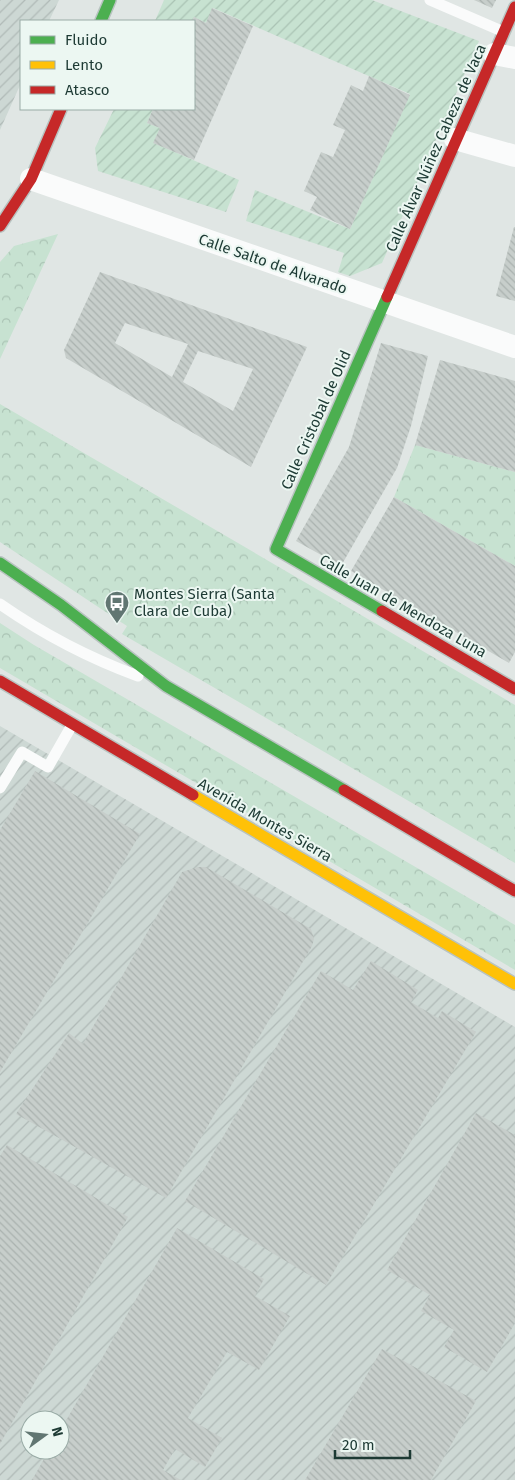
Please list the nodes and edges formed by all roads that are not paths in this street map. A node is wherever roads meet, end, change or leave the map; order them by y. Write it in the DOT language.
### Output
graph roads {
  1 [pos="110,0"];
  2 [pos="430,0"];
  3 [pos="515,7"];
  4 [pos="101,20"];
  5 [pos="504,32"];
  6 [pos="505,56"];
  7 [pos="62,110"];
  8 [pos="456,140"];
  9 [pos="515,156"];
  10 [pos="31,179"];
  11 [pos="0,208"];
  12 [pos="0,226"];
  13 [pos="384,302"];
  14 [pos="515,347"];
  15 [pos="276,549"];
  16 [pos="0,563"];
  17 [pos="0,604"];
  18 [pos="1,683"];
  19 [pos="166,686"];
  20 [pos="515,689"];
  21 [pos="72,725"];
  22 [pos="0,788"];
  23 [pos="515,891"];
  24 [pos="515,984"];
  1 -- 4 [label="main road"];
  2 -- 5 [label="lane"];
  3 -- 5 [label="main road, Calle Álvar Núñez Cabeza de Vaca"];
  5 -- 6 [label="main road, Calle Álvar Núñez Cabeza de Vaca"];
  6 -- 8 [label="main road, Calle Álvar Núñez Cabeza de Vaca"];
  7 -- 10 [label="main road"];
  8 -- 9 [label="street"];
  8 -- 13 [label="main road, Calle Álvar Núñez Cabeza de Vaca"];
  10 -- 11 [label="main road"];
  10 -- 12 [label="main road"];
  10 -- 13 [label="street, Calle Salto de Alvarado"];
  13 -- 14 [label="street, Calle Salto de Alvarado"];
  13 -- 15 [label="main road, Calle Cristobal de Olid"];
  15 -- 20 [label="main road, Calle Juan de Mendoza Luna"];
  16 -- 19 [label="main road"];
  17 -- 19 [label="lane"];
  18 -- 21 [label="main road, Avenida Montes Sierra"];
  19 -- 23 [label="main road"];
  21 -- 22 [label="lane"];
  21 -- 24 [label="main road, Avenida Montes Sierra"];
}
